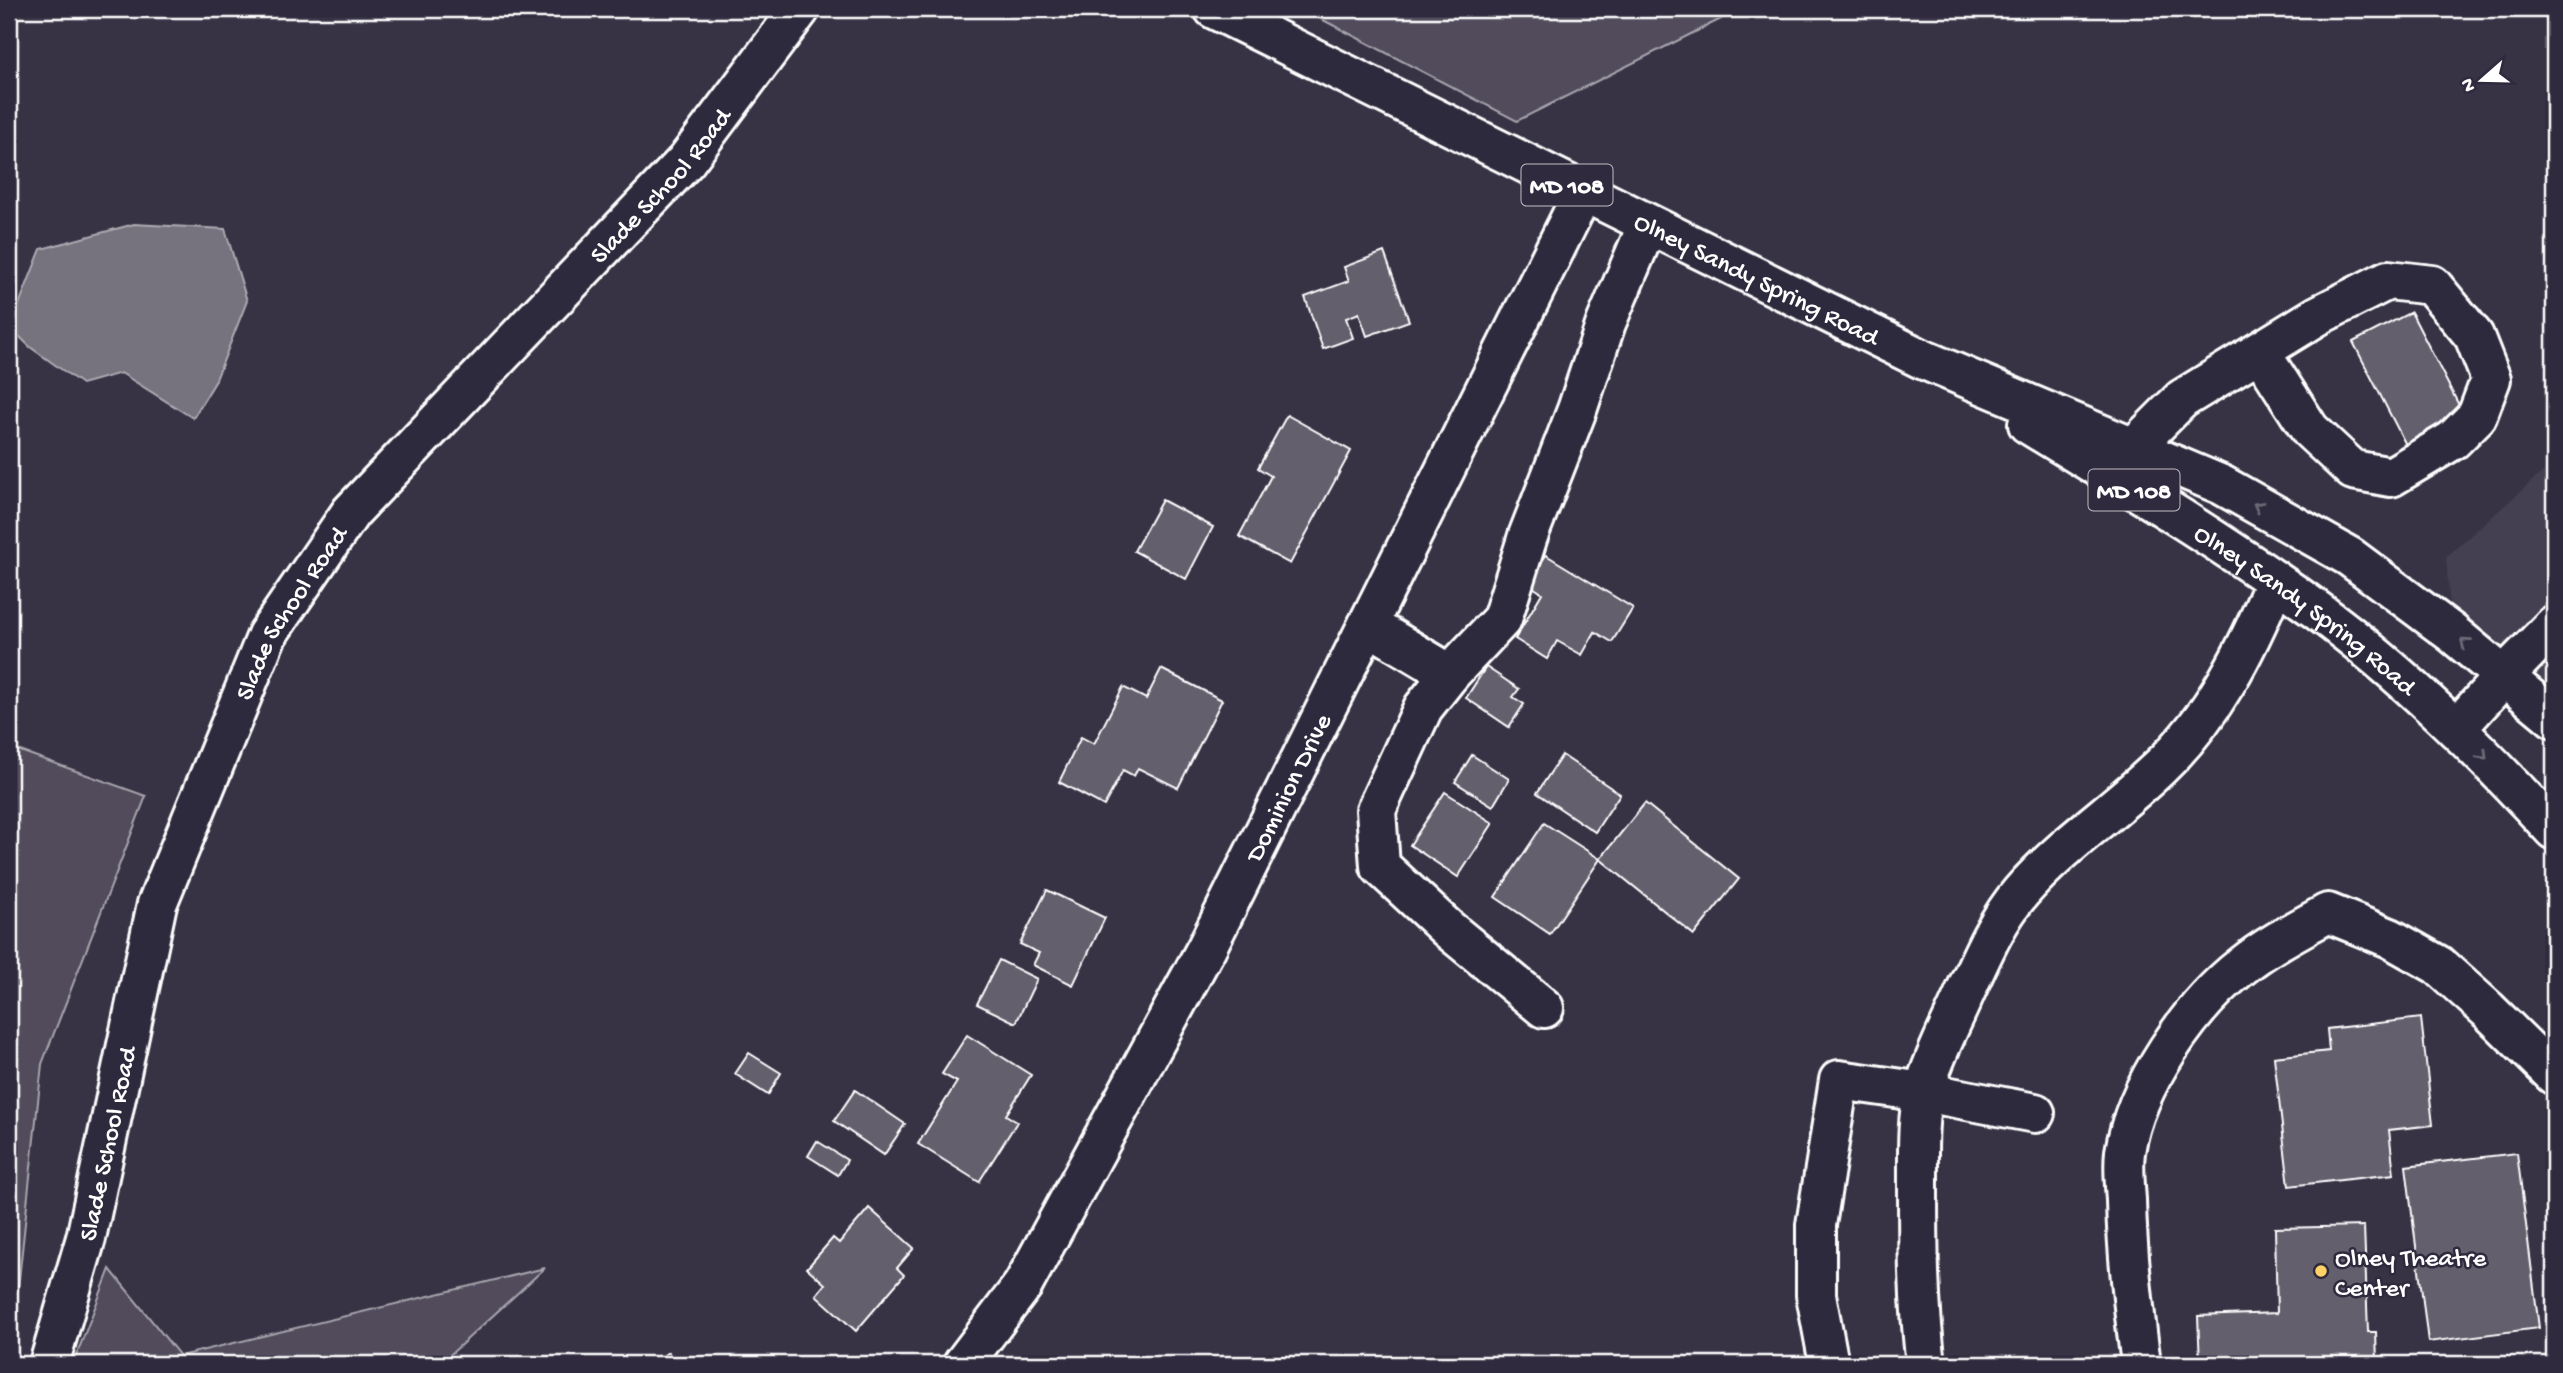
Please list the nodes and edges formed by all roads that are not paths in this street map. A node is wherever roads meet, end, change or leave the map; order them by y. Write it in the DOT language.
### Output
graph roads {
  1 [pos="800,9"];
  2 [pos="1214,9"];
  3 [pos="1583,193"];
  4 [pos="1648,224"];
  5 [pos="2260,352"];
  6 [pos="1922,359"];
  7 [pos="2133,448"];
  8 [pos="2276,582"];
  9 [pos="1368,625"];
  10 [pos="2554,625"];
  11 [pos="1450,674"];
  12 [pos="2504,676"];
  13 [pos="2554,719"];
  14 [pos="2456,729"];
  15 [pos="2554,830"];
  16 [pos="1544,1009"];
  17 [pos="2554,1075"];
  18 [pos="1924,1093"];
  19 [pos="2035,1113"];
  20 [pos="49,1364"];
  21 [pos="963,1364"];
  22 [pos="1829,1364"];
  23 [pos="1926,1364"];
  24 [pos="2141,1364"];
  1 -- 20 [label="street, Slade School Road"];
  2 -- 3 [label="street, Olney Sandy Spring Road / MD 108"];
  3 -- 4 [label="street, Olney Sandy Spring Road / MD 108"];
  3 -- 9 [label="street, Dominion Drive"];
  4 -- 6 [label="street, Olney Sandy Spring Road / MD 108"];
  4 -- 11 [label="street"];
  5 -- 5 [label="street"];
  5 -- 7 [label="street"];
  6 -- 7 [label="street, Olney Sandy Spring Road / MD 108"];
  6 -- 8 [label="street, Olney Sandy Spring Road / MD 108"];
  12 -- 7 [label="street, Olney Sandy Spring Road / MD 108, one-way"];
  8 -- 14 [label="street, Olney Sandy Spring Road / MD 108"];
  8 -- 18 [label="street"];
  9 -- 11 [label="street"];
  9 -- 21 [label="street, Dominion Drive"];
  10 -- 12 [label="street"];
  11 -- 16 [label="street"];
  12 -- 13 [label="street, Olney Sandy Spring Road / MD 108"];
  12 -- 14 [label="street"];
  14 -- 15 [label="street, Olney Sandy Spring Road / MD 108, one-way"];
  17 -- 24 [label="street"];
  18 -- 19 [label="street"];
  18 -- 22 [label="street"];
  18 -- 23 [label="street"];
}
